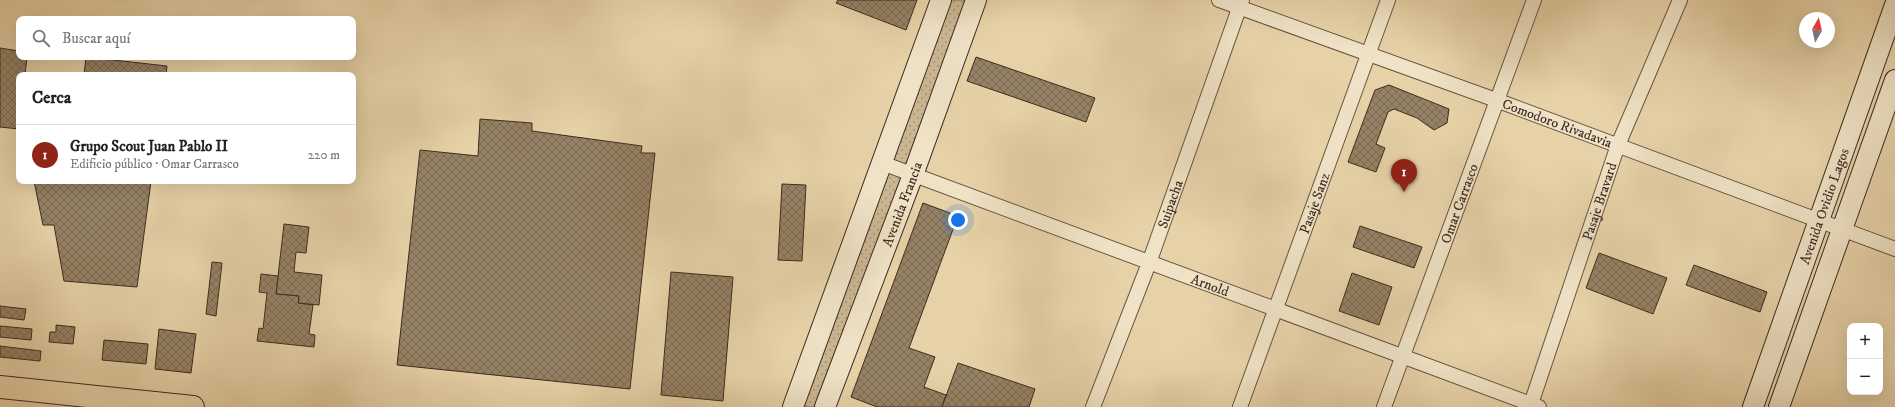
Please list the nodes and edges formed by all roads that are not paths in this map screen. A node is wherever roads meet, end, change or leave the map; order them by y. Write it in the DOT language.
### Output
graph roads {
  1 [pos="941,0"];
  2 [pos="976,0"];
  3 [pos="1219,0"];
  4 [pos="1388,0"];
  5 [pos="1534,0"];
  6 [pos="1680,0"];
  7 [pos="1241,4"];
  8 [pos="1895,6"];
  9 [pos="1368,53"];
  10 [pos="1895,80"];
  11 [pos="1496,100"];
  12 [pos="1618,146"];
  13 [pos="882,163"];
  14 [pos="913,175"];
  15 [pos="1819,219"];
  16 [pos="1842,229"];
  17 [pos="1895,249"];
  18 [pos="1149,263"];
  19 [pos="1276,310"];
  20 [pos="1403,357"];
  21 [pos="0,386"];
  22 [pos="1533,406"];
  23 [pos="193,407"];
  24 [pos="793,407"];
  25 [pos="825,407"];
  26 [pos="1093,407"];
  27 [pos="1240,407"];
  28 [pos="1384,407"];
  29 [pos="1753,407"];
  30 [pos="1779,407"];
  1 -- 13 [label="main road"];
  2 -- 14 [label="main road, Avenida Francia"];
  3 -- 7 [label="street, Comodoro Rivadavia"];
  4 -- 9 [label="street, Pasaje Sanz"];
  5 -- 11 [label="street, Omar Carrasco"];
  6 -- 12 [label="street, Pasaje Bravard"];
  7 -- 9 [label="street, Comodoro Rivadavia"];
  7 -- 18 [label="street, Suipacha"];
  8 -- 15 [label="main road, Avenida Ovidio Lagos"];
  9 -- 11 [label="street, Comodoro Rivadavia"];
  9 -- 19 [label="street, Pasaje Sanz"];
  10 -- 16 [label="main road, Avenida Ovidio Lagos"];
  11 -- 12 [label="street, Comodoro Rivadavia"];
  11 -- 20 [label="street, Omar Carrasco"];
  12 -- 15 [label="street, Comodoro Rivadavia"];
  12 -- 22 [label="street, Pasaje Bravard"];
  13 -- 14 [label="street, Arnold"];
  13 -- 24 [label="main road"];
  14 -- 18 [label="street, Arnold"];
  14 -- 25 [label="main road, Avenida Francia"];
  15 -- 16 [label="street, Comodoro Rivadavia"];
  15 -- 29 [label="main road, Avenida Ovidio Lagos"];
  16 -- 17 [label="street, Comodoro Rivadavia"];
  16 -- 30 [label="main road, Avenida Ovidio Lagos"];
  18 -- 19 [label="street, Arnold"];
  18 -- 26 [label="street, Suipacha"];
  19 -- 20 [label="street, Arnold"];
  19 -- 27 [label="street, Pasaje Sanz"];
  20 -- 22 [label="street, Arnold"];
  20 -- 28 [label="street, Omar Carrasco"];
  21 -- 23 [label="main road"];
}
